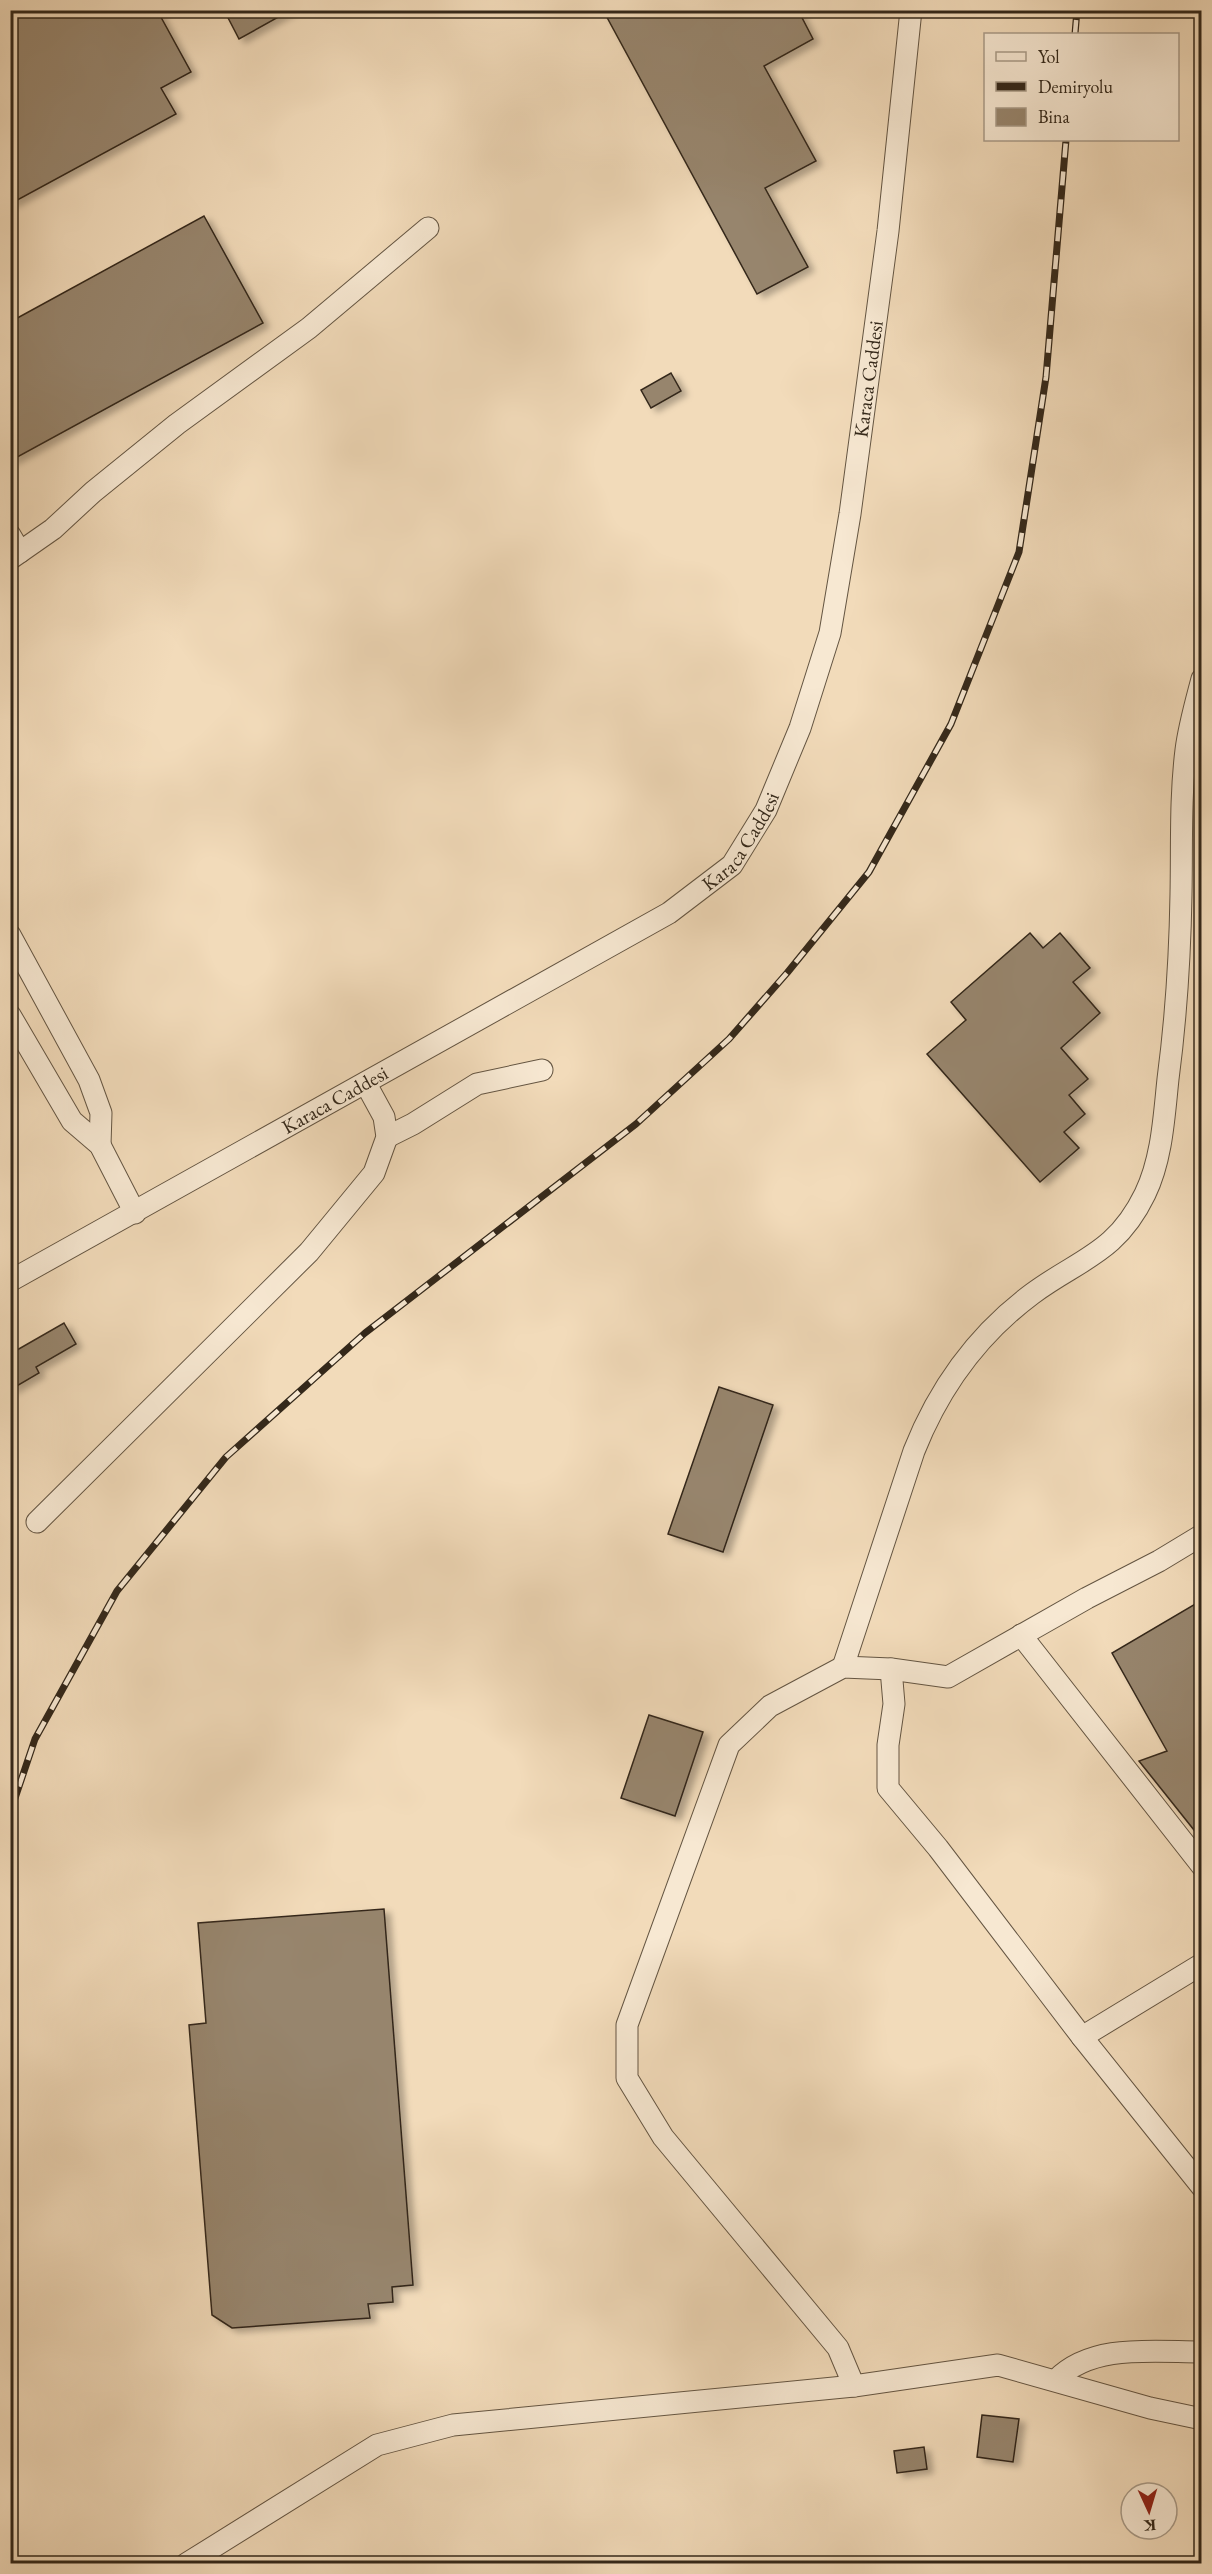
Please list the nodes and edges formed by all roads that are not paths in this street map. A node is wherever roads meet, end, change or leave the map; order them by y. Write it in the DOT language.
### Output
graph roads {
  1 [pos="911,10"];
  2 [pos="428,228"];
  3 [pos="14,549"];
  4 [pos="1202,679"];
  5 [pos="10,935"];
  6 [pos="10,1015"];
  7 [pos="542,1070"];
  8 [pos="366,1084"];
  9 [pos="387,1137"];
  10 [pos="100,1145"];
  11 [pos="135,1213"];
  12 [pos="10,1281"];
  13 [pos="37,1522"];
  14 [pos="1202,1535"];
  15 [pos="1021,1635"];
  16 [pos="843,1667"];
  17 [pos="891,1669"];
  18 [pos="1202,1866"];
  19 [pos="1202,1964"];
  20 [pos="1082,2037"];
  21 [pos="1202,2187"];
  22 [pos="1202,2352"];
  23 [pos="1056,2380"];
  24 [pos="854,2386"];
  25 [pos="1202,2420"];
  26 [pos="186,2564"];
  1 -- 8 [label="street, Karaca Caddesi"];
  2 -- 3 [label="street"];
  4 -- 16 [label="street"];
  5 -- 10 [label="street"];
  6 -- 10 [label="street"];
  7 -- 9 [label="street"];
  8 -- 9 [label="street"];
  8 -- 11 [label="street, Karaca Caddesi"];
  9 -- 13 [label="street"];
  10 -- 11 [label="street"];
  11 -- 12 [label="street, Karaca Caddesi"];
  14 -- 15 [label="street"];
  15 -- 17 [label="street"];
  15 -- 18 [label="street"];
  16 -- 17 [label="street"];
  16 -- 24 [label="street"];
  17 -- 20 [label="street"];
  19 -- 20 [label="street"];
  20 -- 21 [label="street"];
  22 -- 23 [label="street"];
  23 -- 24 [label="street"];
  23 -- 25 [label="street"];
  24 -- 26 [label="street"];
}
